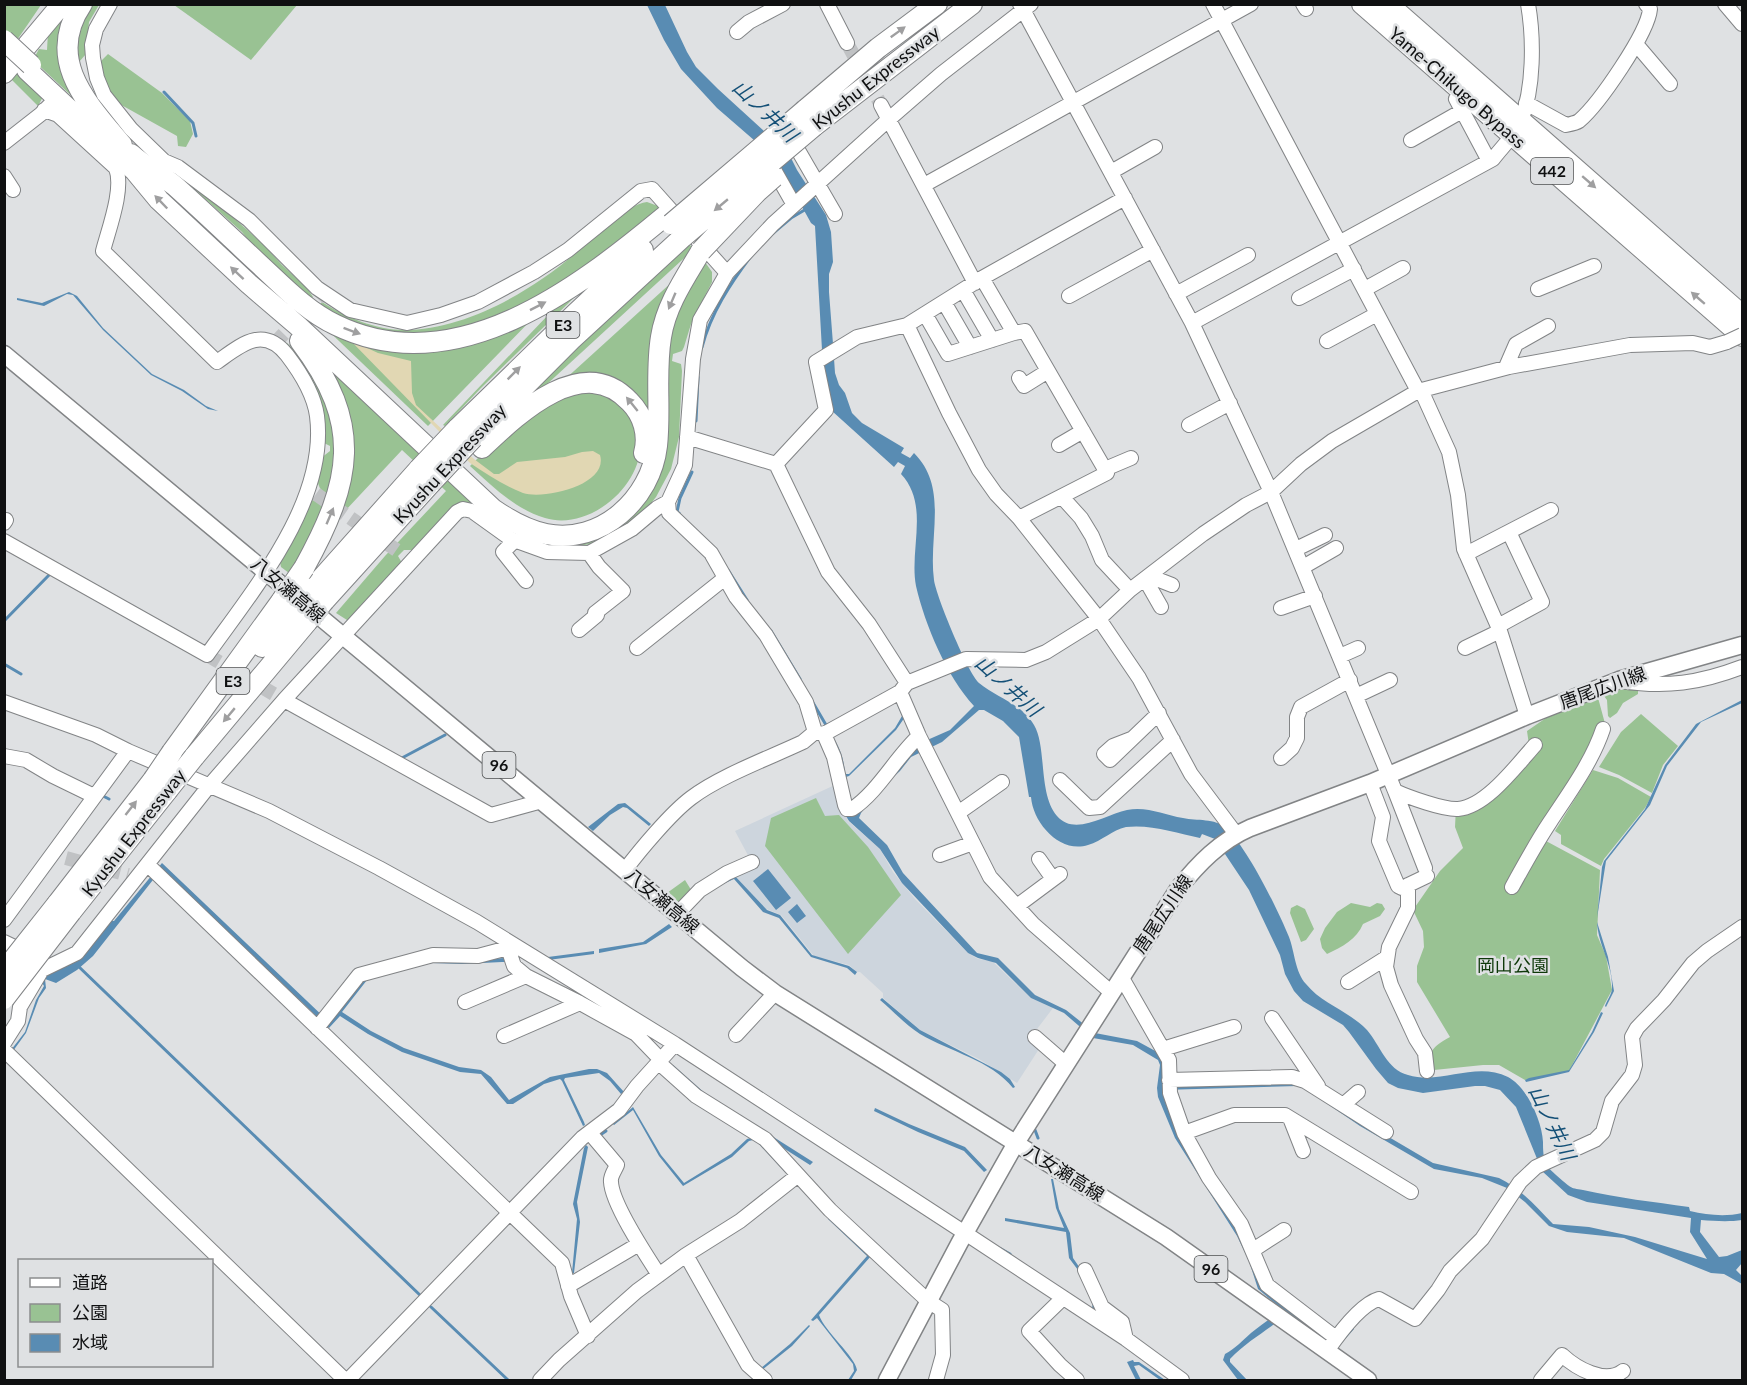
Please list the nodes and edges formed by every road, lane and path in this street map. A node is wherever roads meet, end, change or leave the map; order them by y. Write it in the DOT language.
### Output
graph roads {
  1 [pos="62,4"];
  2 [pos="82,4"];
  3 [pos="110,4"];
  4 [pos="783,4"];
  5 [pos="827,4"];
  6 [pos="937,4"];
  7 [pos="1212,4"];
  8 [pos="1251,4"];
  9 [pos="1362,4"];
  10 [pos="1528,4"];
  11 [pos="1646,4"];
  12 [pos="1725,4"];
  13 [pos="1025,6"];
  14 [pos="1395,7"];
  15 [pos="964,10"];
  16 [pos="1221,21"];
  17 [pos="1743,24"];
  18 [pos="737,32"];
  19 [pos="4,40"];
  20 [pos="848,43"];
  21 [pos="1635,44"];
  22 [pos="4,48"];
  23 [pos="93,58"];
  24 [pos="29,67"];
  25 [pos="4,73"];
  26 [pos="78,74"];
  27 [pos="1670,84"];
  28 [pos="1458,97"];
  29 [pos="1073,102"];
  30 [pos="881,105"];
  31 [pos="1462,111"];
  32 [pos="809,120"];
  33 [pos="888,120"];
  34 [pos="1519,120"];
  35 [pos="789,134"];
  36 [pos="1411,140"];
  37 [pos="4,143"];
  38 [pos="1155,147"];
  39 [pos="126,150"];
  40 [pos="767,159"];
  41 [pos="1489,161"];
  42 [pos="1111,172"];
  43 [pos="4,176"];
  44 [pos="815,185"];
  45 [pos="924,185"];
  46 [pos="13,190"];
  47 [pos="1125,198"];
  48 [pos="796,203"];
  49 [pos="835,214"];
  50 [pos="674,225"];
  51 [pos="1340,242"];
  52 [pos="1153,250"];
  53 [pos="1248,255"];
  54 [pos="1594,266"];
  55 [pos="1403,268"];
  56 [pos="1354,269"];
  57 [pos="727,273"];
  58 [pos="973,284"];
  59 [pos="286,289"];
  60 [pos="1538,289"];
  61 [pos="1365,290"];
  62 [pos="1176,294"];
  63 [pos="1069,296"];
  64 [pos="1299,298"];
  65 [pos="944,302"];
  66 [pos="271,303"];
  67 [pos="925,314"];
  68 [pos="1377,314"];
  69 [pos="1743,315"];
  70 [pos="1192,323"];
  71 [pos="908,325"];
  72 [pos="1548,327"];
  73 [pos="1014,333"];
  74 [pos="1737,338"];
  75 [pos="992,340"];
  76 [pos="1327,341"];
  77 [pos="970,347"];
  78 [pos="948,354"];
  79 [pos="5,356"];
  80 [pos="927,367"];
  81 [pos="1506,367"];
  82 [pos="1048,371"];
  83 [pos="1019,378"];
  84 [pos="1420,390"];
  85 [pos="1230,403"];
  86 [pos="1189,425"];
  87 [pos="1083,431"];
  88 [pos="687,437"];
  89 [pos="471,438"];
  90 [pos="1059,445"];
  91 [pos="1131,458"];
  92 [pos="776,464"];
  93 [pos="1105,469"];
  94 [pos="429,481"];
  95 [pos="1271,492"];
  96 [pos="1062,497"];
  97 [pos="668,502"];
  98 [pos="1551,510"];
  99 [pos="1019,518"];
  100 [pos="1509,532"];
  101 [pos="1325,535"];
  102 [pos="514,540"];
  103 [pos="4,541"];
  104 [pos="1336,548"];
  105 [pos="1296,549"];
  106 [pos="589,553"];
  107 [pos="1466,554"];
  108 [pos="1303,567"];
  109 [pos="266,572"];
  110 [pos="1147,577"];
  111 [pos="725,578"];
  112 [pos="526,581"];
  113 [pos="1172,585"];
  114 [pos="1130,590"];
  115 [pos="1315,596"];
  116 [pos="323,599"];
  117 [pos="1161,607"];
  118 [pos="1281,608"];
  119 [pos="299,615"];
  120 [pos="1099,619"];
  121 [pos="1499,628"];
  122 [pos="579,630"];
  123 [pos="344,636"];
  124 [pos="1743,645"];
  125 [pos="637,648"];
  126 [pos="1358,648"];
  127 [pos="1465,648"];
  128 [pos="1340,656"];
  129 [pos="1743,667"];
  130 [pos="1350,680"];
  131 [pos="1390,680"];
  132 [pos="1619,680"];
  133 [pos="903,688"];
  134 [pos="1356,696"];
  135 [pos="284,700"];
  136 [pos="4,702"];
  137 [pos="1159,713"];
  138 [pos="1527,716"];
  139 [pos="1603,729"];
  140 [pos="819,733"];
  141 [pos="1131,739"];
  142 [pos="1173,740"];
  143 [pos="922,742"];
  144 [pos="1535,745"];
  145 [pos="128,751"];
  146 [pos="4,756"];
  147 [pos="1281,758"];
  148 [pos="1060,780"];
  149 [pos="1002,782"];
  150 [pos="1370,783"];
  151 [pos="1392,783"];
  152 [pos="160,785"];
  153 [pos="209,786"];
  154 [pos="94,796"];
  155 [pos="542,801"];
  156 [pos="958,813"];
  157 [pos="1235,835"];
  158 [pos="973,843"];
  159 [pos="53,851"];
  160 [pos="940,855"];
  161 [pos="66,858"];
  162 [pos="1039,859"];
  163 [pos="752,862"];
  164 [pos="148,865"];
  165 [pos="625,870"];
  166 [pos="1408,885"];
  167 [pos="1512,887"];
  168 [pos="1017,906"];
  169 [pos="64,908"];
  170 [pos="677,914"];
  171 [pos="4,920"];
  172 [pos="1743,927"];
  173 [pos="4,942"];
  174 [pos="509,946"];
  175 [pos="1386,958"];
  176 [pos="4,971"];
  177 [pos="42,972"];
  178 [pos="526,976"];
  179 [pos="1122,978"];
  180 [pos="1348,982"];
  181 [pos="775,993"];
  182 [pos="1112,993"];
  183 [pos="10,1002"];
  184 [pos="465,1002"];
  185 [pos="580,1003"];
  186 [pos="1272,1018"];
  187 [pos="321,1024"];
  188 [pos="1234,1027"];
  189 [pos="736,1035"];
  190 [pos="504,1036"];
  191 [pos="1035,1037"];
  192 [pos="4,1043"];
  193 [pos="675,1044"];
  194 [pos="4,1050"];
  195 [pos="1163,1050"];
  196 [pos="659,1061"];
  197 [pos="1066,1064"];
  198 [pos="1427,1071"];
  199 [pos="1169,1080"];
  200 [pos="1323,1092"];
  201 [pos="1358,1092"];
  202 [pos="1342,1105"];
  203 [pos="1290,1118"];
  204 [pos="1386,1132"];
  205 [pos="590,1133"];
  206 [pos="1184,1133"];
  207 [pos="1016,1143"];
  208 [pos="1303,1151"];
  209 [pos="797,1176"];
  210 [pos="1411,1192"];
  211 [pos="509,1213"];
  212 [pos="1284,1230"];
  213 [pos="965,1233"];
  214 [pos="639,1244"];
  215 [pos="1253,1250"];
  216 [pos="686,1255"];
  217 [pos="1085,1270"];
  218 [pos="659,1275"];
  219 [pos="568,1286"];
  220 [pos="1064,1298"];
  221 [pos="928,1301"];
  222 [pos="1274,1301"];
  223 [pos="588,1336"];
  224 [pos="1126,1339"];
  225 [pos="1332,1343"];
  226 [pos="1623,1371"];
  227 [pos="762,1379"];
  228 [pos="346,1380"];
  229 [pos="540,1380"];
  230 [pos="887,1380"];
  231 [pos="936,1380"];
  232 [pos="1077,1380"];
  233 [pos="1182,1380"];
  234 [pos="1368,1380"];
  235 [pos="1541,1380"];
  1 -- 25 [label="highway"];
  2 -- 39 [label="highway"];
  3 -- 23 [label="street"];
  4 -- 18 [label="street"];
  5 -- 20 [label="street"];
  32 -- 6 [label="highway, Kyushu Expressway / E3, one-way"];
  7 -- 16 [label="street"];
  8 -- 16 [label="street"];
  9 -- 34 [label="highway, Yame-Chikugo Bypass / 442"];
  10 -- 34 [label="street"];
  11 -- 21 [label="street"];
  12 -- 17 [label="street"];
  13 -- 29 [label="street"];
  13 -- 33 [label="street"];
  14 -- 34 [label="highway, Yame-Chikugo Bypass / 442"];
  15 -- 32 [label="highway, Kyushu Expressway / E3"];
  16 -- 29 [label="street"];
  16 -- 51 [label="street"];
  19 -- 24 [label="highway, bridge"];
  21 -- 27 [label="street"];
  21 -- 34 [label="street"];
  22 -- 24 [label="highway"];
  23 -- 26 [label="street"];
  23 -- 57 [label="street"];
  24 -- 39 [label="highway"];
  66 -- 24 [label="highway, one-way"];
  28 -- 31 [label="street"];
  29 -- 42 [label="street"];
  29 -- 45 [label="street"];
  30 -- 33 [label="street"];
  31 -- 36 [label="street"];
  31 -- 41 [label="street"];
  32 -- 50 [label="highway, Kyushu Expressway / E3, bridge"];
  32 -- 66 [label="highway, one-way, bridge"];
  33 -- 44 [label="street"];
  33 -- 45 [label="street"];
  34 -- 41 [label="street"];
  34 -- 69 [label="highway, Yame-Chikugo Bypass / 442, one-way"];
  74 -- 34 [label="highway, Yame-Chikugo Bypass / 442, one-way"];
  35 -- 44 [label="street"];
  37 -- 109 [label="street"];
  38 -- 42 [label="street"];
  39 -- 59 [label="highway"];
  40 -- 48 [label="street"];
  41 -- 51 [label="street"];
  42 -- 47 [label="street"];
  43 -- 46 [label="street"];
  44 -- 48 [label="street"];
  44 -- 49 [label="street"];
  45 -- 58 [label="street"];
  47 -- 52 [label="street"];
  47 -- 58 [label="street"];
  48 -- 57 [label="street"];
  59 -- 50 [label="highway, one-way"];
  50 -- 89 [label="highway, Kyushu Expressway / E3"];
  51 -- 56 [label="street"];
  51 -- 70 [label="street"];
  52 -- 62 [label="street"];
  52 -- 63 [label="street"];
  53 -- 62 [label="street"];
  54 -- 60 [label="street"];
  55 -- 61 [label="street"];
  56 -- 61 [label="street"];
  56 -- 64 [label="street"];
  57 -- 88 [label="street"];
  58 -- 65 [label="street"];
  58 -- 73 [label="street"];
  58 -- 75 [label="street"];
  59 -- 89 [label="highway, one-way"];
  61 -- 68 [label="street"];
  62 -- 70 [label="street"];
  65 -- 67 [label="street"];
  65 -- 77 [label="street"];
  119 -- 66 [label="highway, one-way, bridge"];
  67 -- 71 [label="street"];
  67 -- 78 [label="street"];
  68 -- 76 [label="street"];
  68 -- 84 [label="street"];
  70 -- 85 [label="street"];
  71 -- 80 [label="street"];
  71 -- 92 [label="street"];
  72 -- 81 [label="street"];
  73 -- 75 [label="street"];
  73 -- 82 [label="street"];
  74 -- 81 [label="street"];
  75 -- 77 [label="street"];
  77 -- 78 [label="street"];
  78 -- 80 [label="street"];
  79 -- 109 [label="main road, 八女瀬高線 / 96"];
  80 -- 99 [label="street"];
  81 -- 84 [label="street"];
  82 -- 83 [label="street"];
  82 -- 87 [label="street"];
  84 -- 95 [label="street"];
  84 -- 107 [label="street"];
  85 -- 86 [label="street"];
  85 -- 95 [label="street"];
  87 -- 90 [label="street"];
  87 -- 93 [label="street"];
  88 -- 92 [label="street"];
  88 -- 97 [label="street"];
  89 -- 94 [label="highway, Kyushu Expressway / E3, bridge"];
  89 -- 94 [label="highway"];
  91 -- 93 [label="street"];
  92 -- 133 [label="street"];
  93 -- 96 [label="street"];
  94 -- 116 [label="highway, Kyushu Expressway / E3"];
  94 -- 116 [label="highway"];
  95 -- 105 [label="street"];
  95 -- 110 [label="street"];
  96 -- 99 [label="street"];
  96 -- 114 [label="street"];
  97 -- 106 [label="street"];
  97 -- 111 [label="street"];
  98 -- 100 [label="street"];
  99 -- 120 [label="street"];
  100 -- 107 [label="street"];
  100 -- 121 [label="street"];
  101 -- 105 [label="street"];
  102 -- 106 [label="street"];
  102 -- 112 [label="street"];
  102 -- 123 [label="street"];
  103 -- 109 [label="street"];
  104 -- 108 [label="street"];
  105 -- 108 [label="street"];
  106 -- 122 [label="street"];
  107 -- 121 [label="street"];
  108 -- 115 [label="street"];
  109 -- 123 [label="main road, 八女瀬高線 / 96"];
  110 -- 113 [label="street"];
  110 -- 114 [label="street"];
  110 -- 117 [label="street"];
  111 -- 125 [label="street"];
  111 -- 140 [label="street"];
  114 -- 120 [label="street"];
  115 -- 118 [label="street"];
  115 -- 128 [label="street"];
  116 -- 119 [label="highway, Kyushu Expressway / E3, bridge"];
  119 -- 152 [label="highway, Kyushu Expressway / E3, one-way, bridge"];
  119 -- 152 [label="highway, Kyushu Expressway / E3, bridge"];
  120 -- 133 [label="street"];
  120 -- 137 [label="street"];
  121 -- 127 [label="street"];
  121 -- 138 [label="street"];
  123 -- 135 [label="street"];
  123 -- 155 [label="main road, 八女瀬高線 / 96"];
  124 -- 132 [label="main road, 唐尾広川線"];
  126 -- 128 [label="street"];
  128 -- 130 [label="street"];
  129 -- 132 [label="street"];
  130 -- 134 [label="street"];
  130 -- 147 [label="street"];
  131 -- 134 [label="street"];
  132 -- 138 [label="main road, 唐尾広川線"];
  133 -- 140 [label="street"];
  133 -- 143 [label="street"];
  134 -- 151 [label="street"];
  135 -- 153 [label="street"];
  135 -- 155 [label="street"];
  136 -- 145 [label="street"];
  137 -- 141 [label="street"];
  137 -- 142 [label="street"];
  138 -- 151 [label="main road, 唐尾広川線"];
  139 -- 167 [label="street"];
  140 -- 143 [label="street"];
  140 -- 165 [label="street"];
  142 -- 148 [label="street"];
  142 -- 157 [label="street"];
  143 -- 156 [label="street"];
  144 -- 151 [label="street"];
  145 -- 153 [label="street"];
  145 -- 154 [label="street"];
  146 -- 154 [label="street"];
  149 -- 156 [label="street"];
  150 -- 151 [label="main road, 唐尾広川線"];
  150 -- 157 [label="main road, 唐尾広川線"];
  150 -- 166 [label="street"];
  151 -- 166 [label="street"];
  152 -- 169 [label="highway, Kyushu Expressway / E3"];
  153 -- 164 [label="street"];
  153 -- 174 [label="street"];
  154 -- 159 [label="street"];
  155 -- 165 [label="main road, 八女瀬高線 / 96"];
  156 -- 158 [label="street"];
  157 -- 179 [label="main road, 唐尾広川線"];
  158 -- 160 [label="street"];
  158 -- 168 [label="street"];
  159 -- 161 [label="street"];
  159 -- 171 [label="street"];
  162 -- 168 [label="street"];
  163 -- 170 [label="street"];
  164 -- 177 [label="street"];
  164 -- 187 [label="street"];
  165 -- 170 [label="main road, 八女瀬高線 / 96"];
  166 -- 175 [label="street"];
  168 -- 182 [label="street"];
  169 -- 176 [label="highway, Kyushu Expressway / E3, bridge"];
  169 -- 183 [label="highway, Kyushu Expressway / E3, bridge"];
  170 -- 181 [label="main road, 八女瀬高線 / 96"];
  172 -- 225 [label="street"];
  173 -- 177 [label="street"];
  174 -- 178 [label="street"];
  174 -- 187 [label="street"];
  174 -- 193 [label="street"];
  175 -- 180 [label="street"];
  175 -- 198 [label="street"];
  177 -- 183 [label="street"];
  178 -- 184 [label="street"];
  178 -- 185 [label="street"];
  179 -- 182 [label="main road, 唐尾広川線"];
  179 -- 195 [label="street"];
  181 -- 189 [label="street"];
  181 -- 207 [label="main road, 八女瀬高線 / 96"];
  182 -- 197 [label="main road, 唐尾広川線"];
  183 -- 192 [label="street"];
  185 -- 190 [label="street"];
  185 -- 196 [label="street"];
  186 -- 200 [label="street"];
  187 -- 211 [label="street"];
  188 -- 195 [label="street"];
  191 -- 197 [label="street"];
  193 -- 196 [label="street"];
  193 -- 213 [label="street"];
  194 -- 228 [label="street"];
  195 -- 199 [label="street"];
  196 -- 205 [label="street"];
  196 -- 209 [label="street"];
  197 -- 207 [label="main road, 唐尾広川線"];
  199 -- 200 [label="street"];
  199 -- 206 [label="street"];
  200 -- 202 [label="street"];
  201 -- 202 [label="street"];
  202 -- 204 [label="street"];
  203 -- 206 [label="street"];
  203 -- 208 [label="street"];
  203 -- 210 [label="street"];
  205 -- 211 [label="street"];
  205 -- 214 [label="street"];
  206 -- 215 [label="street"];
  207 -- 213 [label="main road, 唐尾広川線"];
  207 -- 222 [label="main road, 八女瀬高線 / 96"];
  209 -- 216 [label="street"];
  209 -- 221 [label="street"];
  211 -- 219 [label="street"];
  211 -- 228 [label="street"];
  212 -- 215 [label="street"];
  213 -- 220 [label="street"];
  213 -- 221 [label="main road, 唐尾広川線"];
  214 -- 218 [label="street"];
  214 -- 219 [label="street"];
  215 -- 222 [label="street"];
  216 -- 218 [label="street"];
  216 -- 227 [label="street"];
  217 -- 224 [label="street"];
  218 -- 223 [label="street"];
  219 -- 223 [label="street"];
  220 -- 224 [label="street"];
  220 -- 232 [label="street"];
  221 -- 230 [label="main road, 唐尾広川線"];
  221 -- 231 [label="street"];
  222 -- 225 [label="main road, 八女瀬高線 / 96"];
  223 -- 229 [label="street"];
  224 -- 233 [label="street"];
  225 -- 234 [label="main road, 八女瀬高線 / 96"];
  226 -- 235 [label="street"];
}
